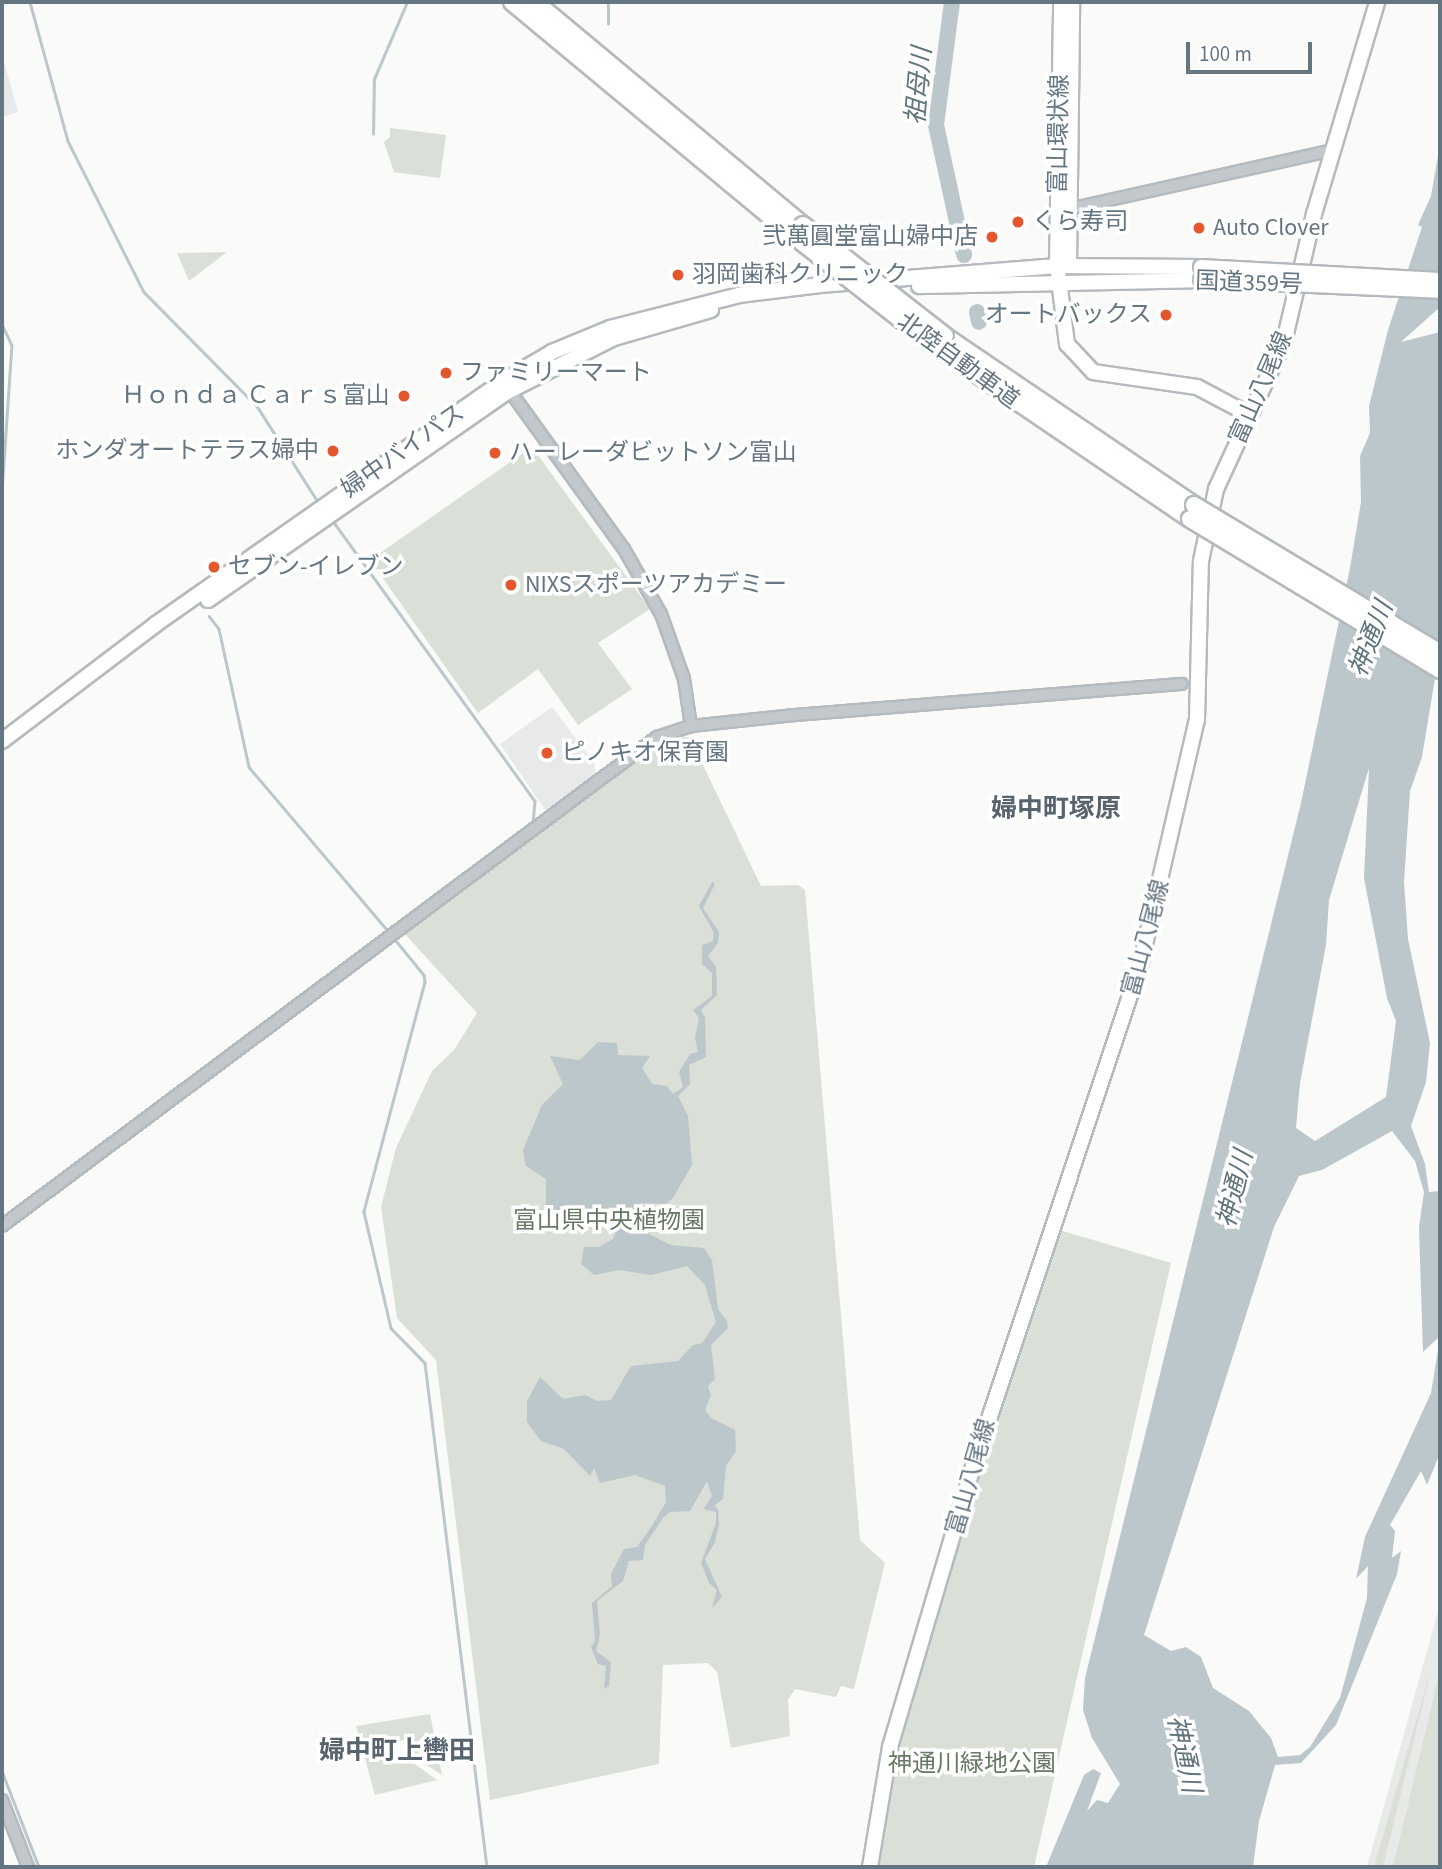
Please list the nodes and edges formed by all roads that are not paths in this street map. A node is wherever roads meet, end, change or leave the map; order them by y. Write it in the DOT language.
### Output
graph roads {
  1 [pos="512,2"];
  2 [pos="1061,2"];
  3 [pos="1072,2"];
  4 [pos="1377,2"];
  5 [pos="533,10"];
  6 [pos="1332,150"];
  7 [pos="1069,209"];
  8 [pos="798,230"];
  9 [pos="1201,274"];
  10 [pos="1063,277"];
  11 [pos="1440,280"];
  12 [pos="1440,290"];
  13 [pos="506,386"];
  14 [pos="1248,414"];
  15 [pos="1192,512"];
  16 [pos="1440,653"];
  17 [pos="1440,670"];
  18 [pos="1182,684"];
  19 [pos="691,726"];
  20 [pos="2,741"];
  21 [pos="2,753"];
  22 [pos="2,1226"];
  23 [pos="2,1800"];
  24 [pos="28,1867"];
  25 [pos="870,1867"];
  1 -- 5 [label="highway, 北陸自動車道"];
  2 -- 10 [label="main road, 富山環状線"];
  3 -- 7 [label="main road, 富山環状線"];
  4 -- 6 [label="main road, 富山八尾線"];
  5 -- 8 [label="highway, 北陸自動車道"];
  5 -- 8 [label="highway, 北陸自動車道"];
  6 -- 7 [label="street"];
  6 -- 14 [label="main road, 富山八尾線"];
  7 -- 10 [label="main road, 富山環状線"];
  8 -- 15 [label="highway, 北陸自動車道, bridge"];
  9 -- 10 [label="main road, 国道359号"];
  9 -- 11 [label="main road, 国道359号, bridge"];
  9 -- 12 [label="main road, 国道359号, bridge"];
  10 -- 13 [label="main road, 婦中バイパス"];
  10 -- 14 [label="main road"];
  13 -- 19 [label="street"];
  13 -- 20 [label="main road, 婦中バイパス"];
  13 -- 21 [label="main road, 婦中バイパス"];
  14 -- 25 [label="main road, 富山八尾線"];
  15 -- 16 [label="highway, 北陸自動車道, bridge"];
  15 -- 17 [label="highway, 北陸自動車道, bridge"];
  18 -- 19 [label="street"];
  19 -- 22 [label="street"];
  23 -- 24 [label="street"];
}
